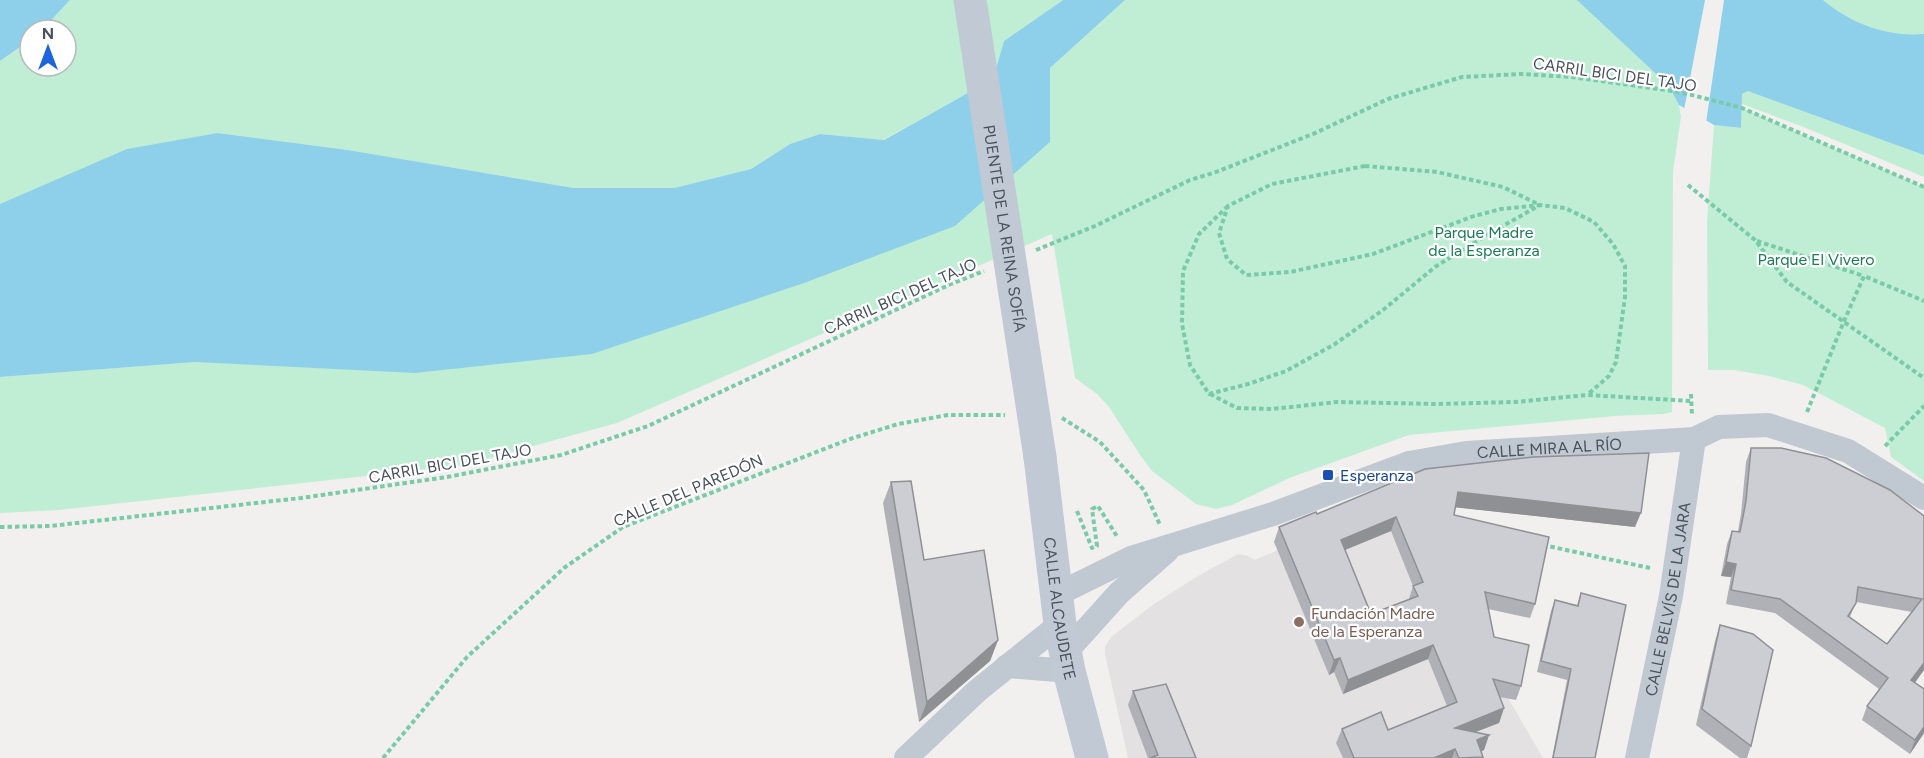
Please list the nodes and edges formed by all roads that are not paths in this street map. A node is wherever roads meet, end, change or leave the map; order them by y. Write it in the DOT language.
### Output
graph roads {
  1 [pos="970,0"];
  2 [pos="1694,439"];
  3 [pos="1040,458"];
  4 [pos="1924,498"];
  5 [pos="1171,547"];
  6 [pos="1063,636"];
  7 [pos="1007,666"];
  8 [pos="906,758"];
  9 [pos="1092,758"];
  10 [pos="1637,758"];
  1 -- 3 [label="main road, PUENTE DE LA REINA SOFÍA, bridge"];
  2 -- 4 [label="street, CALLE MIRA AL RÍO"];
  2 -- 5 [label="street, CALLE MIRA AL RÍO"];
  2 -- 10 [label="street, CALLE BELVÍS DE LA JARA"];
  3 -- 6 [label="main road, CALLE ALCAUDETE"];
  5 -- 6 [label="street"];
  5 -- 6 [label="street, CALLE MIRA AL RÍO"];
  6 -- 7 [label="street"];
  6 -- 7 [label="street"];
  6 -- 9 [label="main road, CALLE ALCAUDETE"];
  7 -- 8 [label="street"];
}
